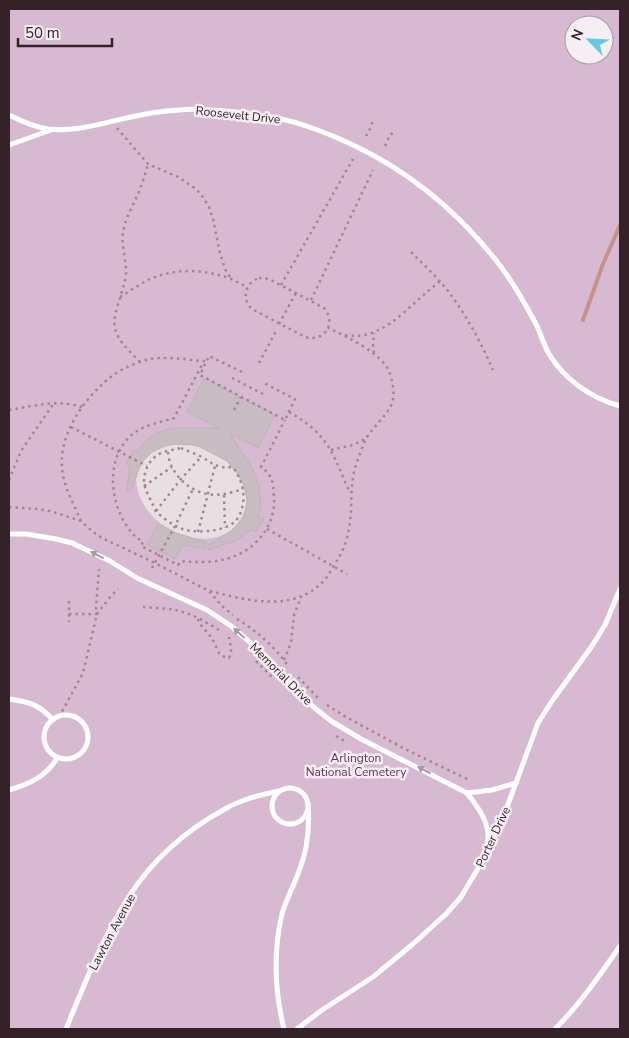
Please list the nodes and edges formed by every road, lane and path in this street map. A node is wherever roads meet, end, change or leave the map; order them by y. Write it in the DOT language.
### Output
graph roads {
  1 [pos="9,115"];
  2 [pos="372,120"];
  3 [pos="111,122"];
  4 [pos="53,129"];
  5 [pos="394,132"];
  6 [pos="366,136"];
  7 [pos="9,145"];
  8 [pos="385,146"];
  9 [pos="353,159"];
  10 [pos="148,164"];
  11 [pos="373,170"];
  12 [pos="411,252"];
  13 [pos="232,280"];
  14 [pos="440,281"];
  15 [pos="281,285"];
  16 [pos="247,287"];
  17 [pos="296,293"];
  18 [pos="120,297"];
  19 [pos="311,300"];
  20 [pos="279,324"];
  21 [pos="328,328"];
  22 [pos="276,331"];
  23 [pos="374,332"];
  24 [pos="342,334"];
  25 [pos="374,353"];
  26 [pos="141,362"];
  27 [pos="259,363"];
  28 [pos="493,370"];
  29 [pos="242,372"];
  30 [pos="232,378"];
  31 [pos="264,383"];
  32 [pos="263,394"];
  33 [pos="241,397"];
  34 [pos="54,403"];
  35 [pos="620,406"];
  36 [pos="82,407"];
  37 [pos="9,410"];
  38 [pos="234,410"];
  39 [pos="289,412"];
  40 [pos="285,420"];
  41 [pos="71,426"];
  42 [pos="366,438"];
  43 [pos="332,450"];
  44 [pos="168,451"];
  45 [pos="119,452"];
  46 [pos="201,457"];
  47 [pos="147,466"];
  48 [pos="215,466"];
  49 [pos="172,467"];
  50 [pos="181,479"];
  51 [pos="9,480"];
  52 [pos="144,486"];
  53 [pos="243,489"];
  54 [pos="193,490"];
  55 [pos="208,494"];
  56 [pos="224,494"];
  57 [pos="351,494"];
  58 [pos="156,511"];
  59 [pos="81,521"];
  60 [pos="175,526"];
  61 [pos="225,528"];
  62 [pos="267,529"];
  63 [pos="198,532"];
  64 [pos="9,534"];
  65 [pos="159,555"];
  66 [pos="333,566"];
  67 [pos="152,568"];
  68 [pos="99,569"];
  69 [pos="348,574"];
  70 [pos="118,589"];
  71 [pos="620,590"];
  72 [pos="209,591"];
  73 [pos="301,596"];
  74 [pos="69,601"];
  75 [pos="69,614"];
  76 [pos="97,614"];
  77 [pos="198,618"];
  78 [pos="69,622"];
  79 [pos="229,637"];
  80 [pos="284,660"];
  81 [pos="9,699"];
  82 [pos="60,717"];
  83 [pos="53,720"];
  84 [pos="57,758"];
  85 [pos="516,783"];
  86 [pos="9,790"];
  87 [pos="279,791"];
  88 [pos="467,792"];
  89 [pos="308,803"];
  90 [pos="485,854"];
  91 [pos="620,946"];
  92 [pos="66,1029"];
  93 [pos="284,1029"];
  94 [pos="297,1029"];
  95 [pos="555,1029"];
  1 -- 4 [label="lane, Roosevelt Drive"];
  2 -- 6 [label="path"];
  3 -- 4 [label="lane, Roosevelt Drive"];
  3 -- 10 [label="path"];
  3 -- 35 [label="lane, Roosevelt Drive"];
  4 -- 7 [label="lane"];
  5 -- 8 [label="path"];
  9 -- 15 [label="path"];
  10 -- 13 [label="path"];
  10 -- 18 [label="path"];
  11 -- 19 [label="path"];
  12 -- 14 [label="path"];
  13 -- 16 [label="path"];
  13 -- 18 [label="path"];
  14 -- 23 [label="path"];
  14 -- 28 [label="path"];
  15 -- 16 [label="path"];
  15 -- 17 [label="path"];
  16 -- 20 [label="path"];
  17 -- 19 [label="path"];
  17 -- 20 [label="path"];
  18 -- 26 [label="path"];
  19 -- 21 [label="path"];
  20 -- 21 [label="path"];
  21 -- 24 [label="path"];
  22 -- 27 [label="path"];
  23 -- 24 [label="path"];
  23 -- 25 [label="path"];
  24 -- 25 [label="path"];
  25 -- 42 [label="path"];
  26 -- 36 [label="path"];
  26 -- 45 [label="path"];
  29 -- 33 [label="path"];
  30 -- 32 [label="path"];
  31 -- 39 [label="path"];
  33 -- 38 [label="path"];
  33 -- 40 [label="path"];
  34 -- 36 [label="path"];
  34 -- 37 [label="path"];
  34 -- 51 [label="path"];
  36 -- 41 [label="path"];
  39 -- 40 [label="path"];
  39 -- 43 [label="path"];
  40 -- 62 [label="path"];
  41 -- 45 [label="path"];
  41 -- 59 [label="path"];
  42 -- 43 [label="path"];
  42 -- 57 [label="path"];
  43 -- 57 [label="path"];
  44 -- 46 [label="path"];
  44 -- 47 [label="path"];
  44 -- 49 [label="path"];
  45 -- 47 [label="path"];
  45 -- 65 [label="path"];
  46 -- 48 [label="path"];
  46 -- 50 [label="path"];
  47 -- 52 [label="path"];
  48 -- 53 [label="path"];
  48 -- 55 [label="path"];
  49 -- 50 [label="path"];
  49 -- 52 [label="path"];
  50 -- 54 [label="path"];
  50 -- 58 [label="path"];
  52 -- 58 [label="path"];
  53 -- 56 [label="path"];
  53 -- 61 [label="path"];
  54 -- 55 [label="path"];
  54 -- 60 [label="path"];
  55 -- 56 [label="path"];
  55 -- 63 [label="path"];
  56 -- 61 [label="path"];
  57 -- 66 [label="path"];
  58 -- 60 [label="path"];
  60 -- 63 [label="path"];
  60 -- 65 [label="path"];
  61 -- 63 [label="path"];
  62 -- 65 [label="path"];
  62 -- 66 [label="path"];
  88 -- 64 [label="lane, Memorial Drive, one-way"];
  65 -- 67 [label="path"];
  66 -- 69 [label="path"];
  66 -- 73 [label="path"];
  68 -- 76 [label="path"];
  70 -- 76 [label="path"];
  71 -- 85 [label="lane, Porter Drive"];
  72 -- 73 [label="path"];
  73 -- 80 [label="path"];
  74 -- 75 [label="path"];
  75 -- 76 [label="path"];
  75 -- 78 [label="path"];
  76 -- 82 [label="path"];
  77 -- 79 [label="path"];
  81 -- 83 [label="lane"];
  82 -- 83 [label="lane"];
  82 -- 84 [label="lane"];
  83 -- 84 [label="lane"];
  84 -- 86 [label="lane"];
  85 -- 88 [label="lane"];
  85 -- 90 [label="lane, Porter Drive"];
  87 -- 89 [label="lane, Lawton Avenue"];
  87 -- 89 [label="lane"];
  87 -- 92 [label="lane, Lawton Avenue"];
  88 -- 90 [label="lane, Memorial Drive"];
  89 -- 93 [label="lane"];
  90 -- 94 [label="lane, Porter Drive"];
  91 -- 95 [label="lane"];
}
